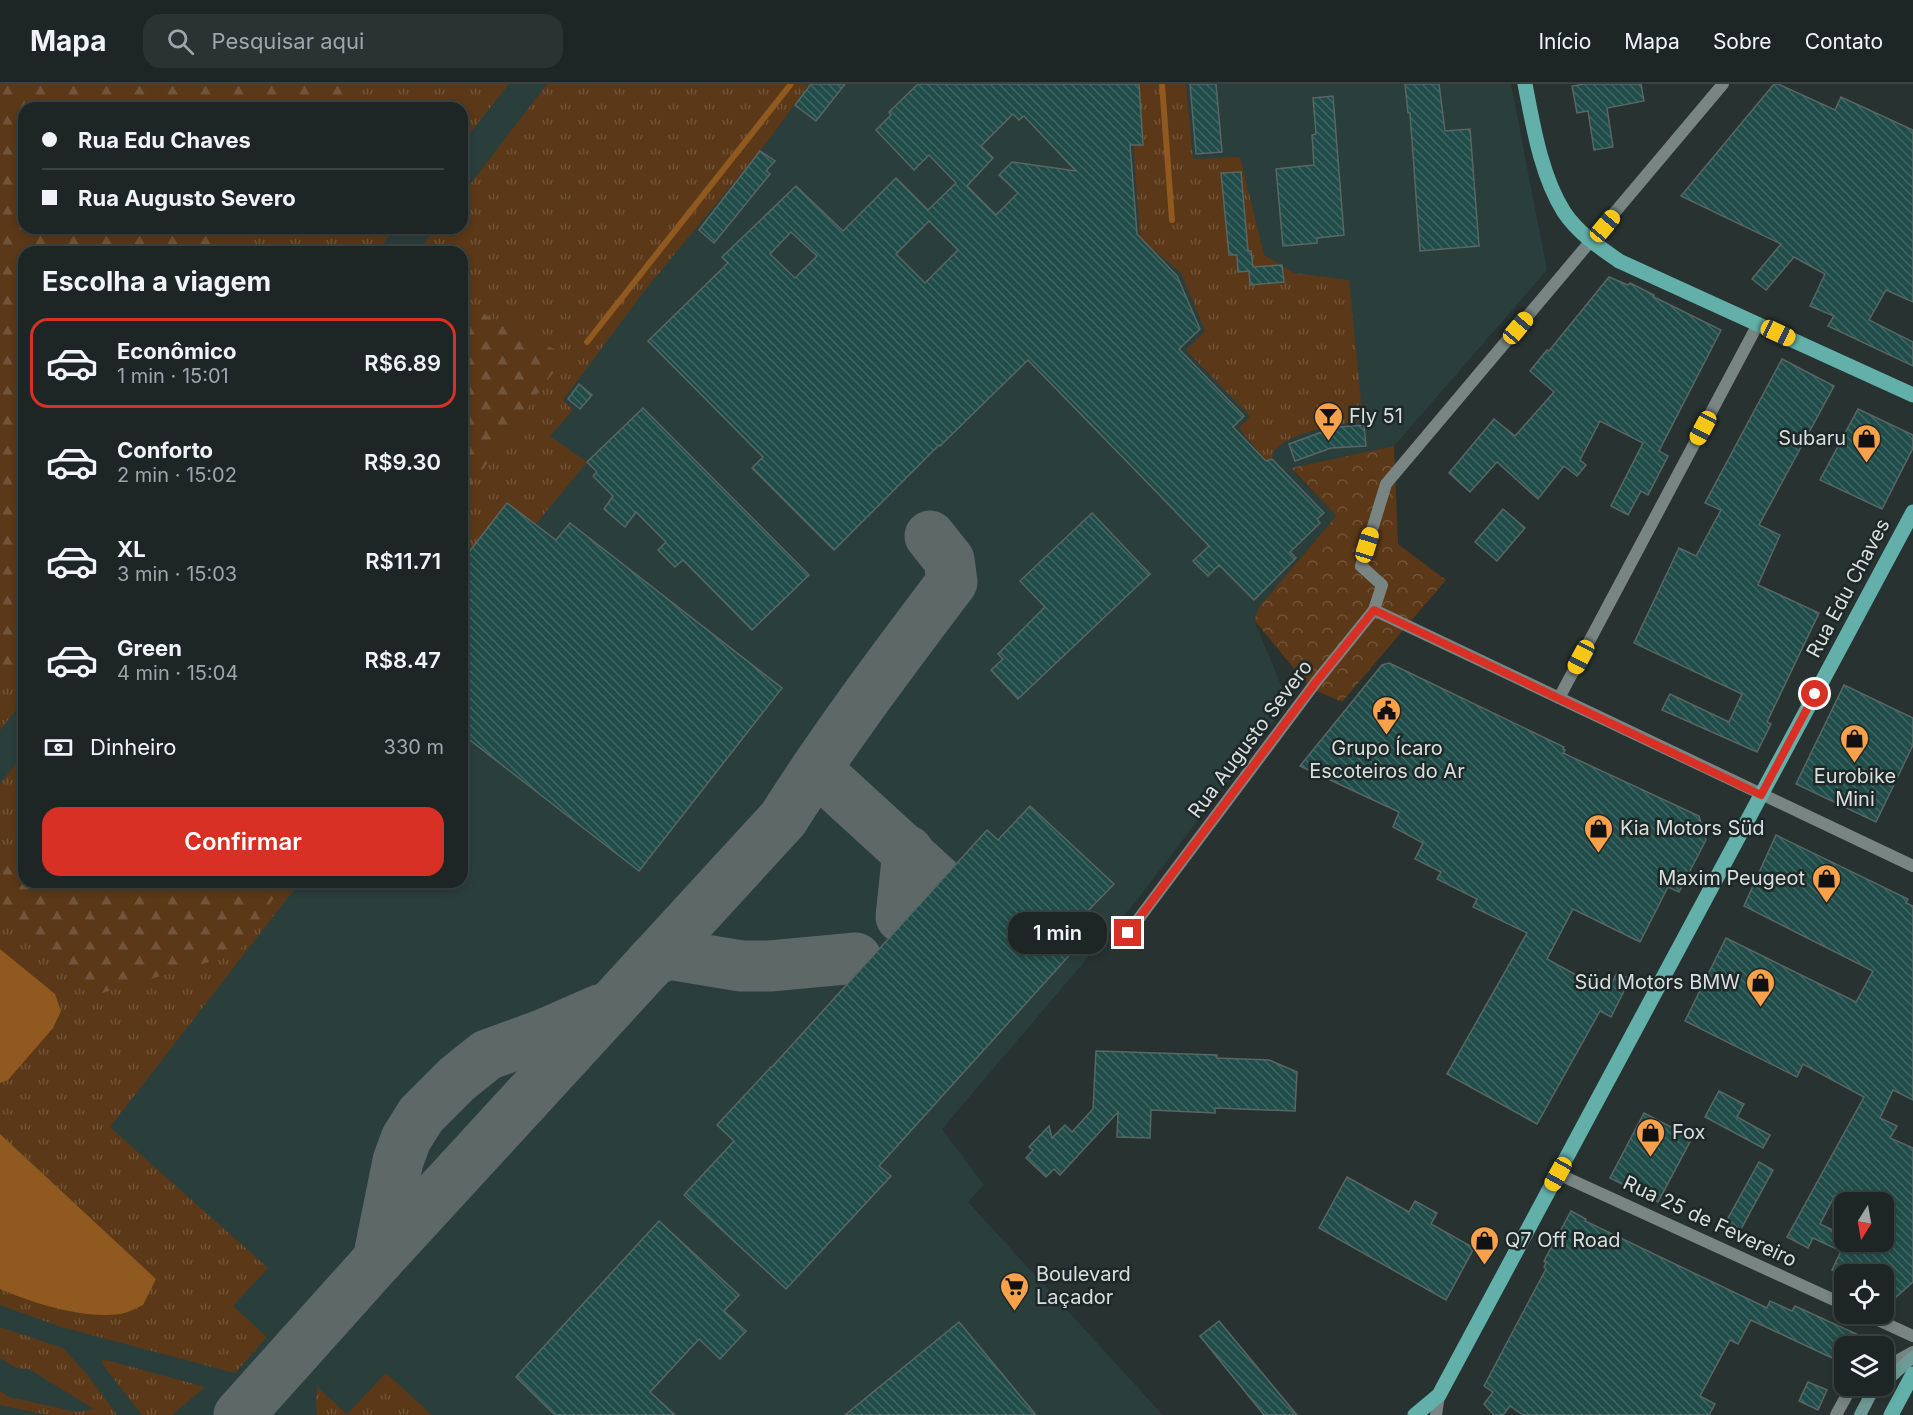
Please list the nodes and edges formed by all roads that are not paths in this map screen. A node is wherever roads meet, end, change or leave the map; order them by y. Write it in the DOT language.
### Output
graph roads {
  1 [pos="1525,84"];
  2 [pos="1723,84"];
  3 [pos="1591,242"];
  4 [pos="1758,324"];
  5 [pos="1913,395"];
  6 [pos="1913,512"];
  7 [pos="1374,610"];
  8 [pos="1559,698"];
  9 [pos="1761,795"];
  10 [pos="1913,866"];
  11 [pos="1128,933"];
  12 [pos="1558,1174"];
  13 [pos="1834,1300"];
  14 [pos="1887,1324"];
  15 [pos="1913,1336"];
  16 [pos="1913,1352"];
  17 [pos="1913,1357"];
  18 [pos="1894,1362"];
  19 [pos="1894,1374"];
  20 [pos="1913,1374"];
  21 [pos="1846,1396"];
  22 [pos="1870,1396"];
  23 [pos="1434,1408"];
  24 [pos="1415,1415"];
  25 [pos="1836,1415"];
  26 [pos="1860,1415"];
  27 [pos="1891,1415"];
  1 -- 3 [label="main road"];
  2 -- 3 [label="street, Rua Augusto Severo"];
  3 -- 4 [label="main road"];
  3 -- 7 [label="street, Rua Augusto Severo"];
  4 -- 5 [label="main road"];
  4 -- 8 [label="street"];
  6 -- 9 [label="main road, Rua Edu Chaves"];
  7 -- 8 [label="street"];
  7 -- 11 [label="street, Rua Augusto Severo"];
  8 -- 9 [label="street"];
  9 -- 10 [label="street"];
  9 -- 12 [label="main road, Rua Edu Chaves"];
  12 -- 13 [label="street, Rua 25 de Fevereiro"];
  12 -- 23 [label="main road, Rua Edu Chaves"];
  14 -- 15 [label="street"];
  16 -- 18 [label="street"];
  17 -- 19 [label="main road"];
  20 -- 27 [label="main road"];
  21 -- 25 [label="street"];
  22 -- 26 [label="main road"];
  23 -- 24 [label="main road"];
}
